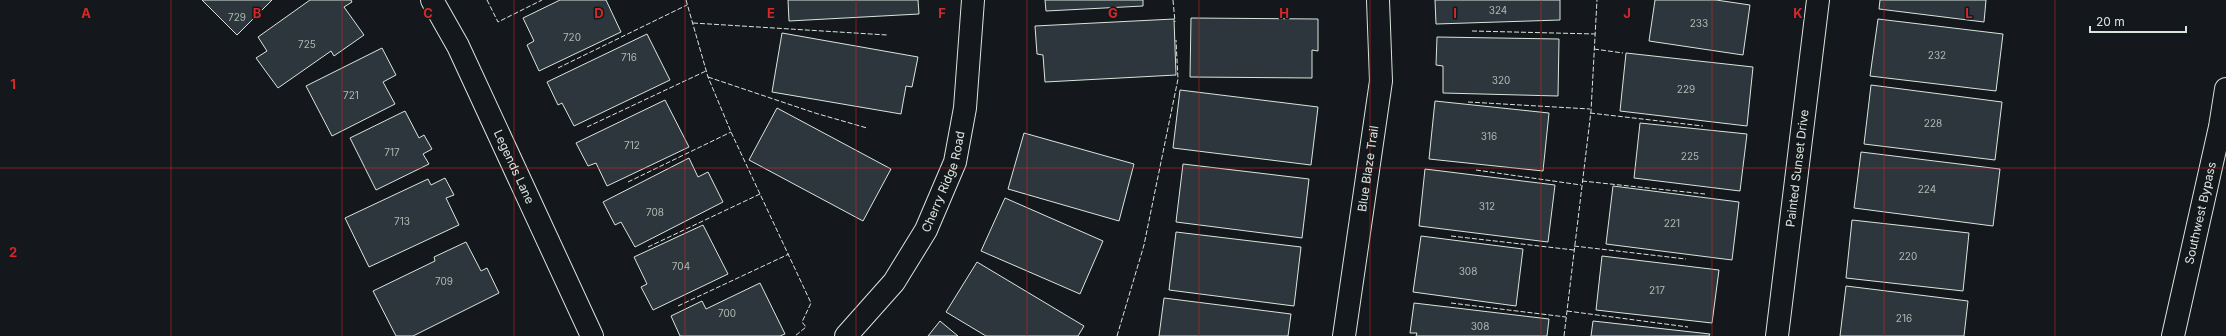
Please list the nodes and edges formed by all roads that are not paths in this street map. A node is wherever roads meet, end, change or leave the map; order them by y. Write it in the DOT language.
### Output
graph roads {
  1 [pos="432,0"];
  2 [pos="973,0"];
  3 [pos="1378,0"];
  4 [pos="1818,0"];
  5 [pos="2226,89"];
  6 [pos="592,336"];
  7 [pos="846,336"];
  8 [pos="1344,336"];
  9 [pos="1776,336"];
  10 [pos="2173,336"];
  1 -- 6 [label="street, Legends Lane"];
  2 -- 7 [label="street, Cherry Ridge Road"];
  3 -- 8 [label="street, Blue Blaze Trail"];
  4 -- 9 [label="street, Painted Sunset Drive"];
  5 -- 10 [label="street, Southwest Bypass"];
}
